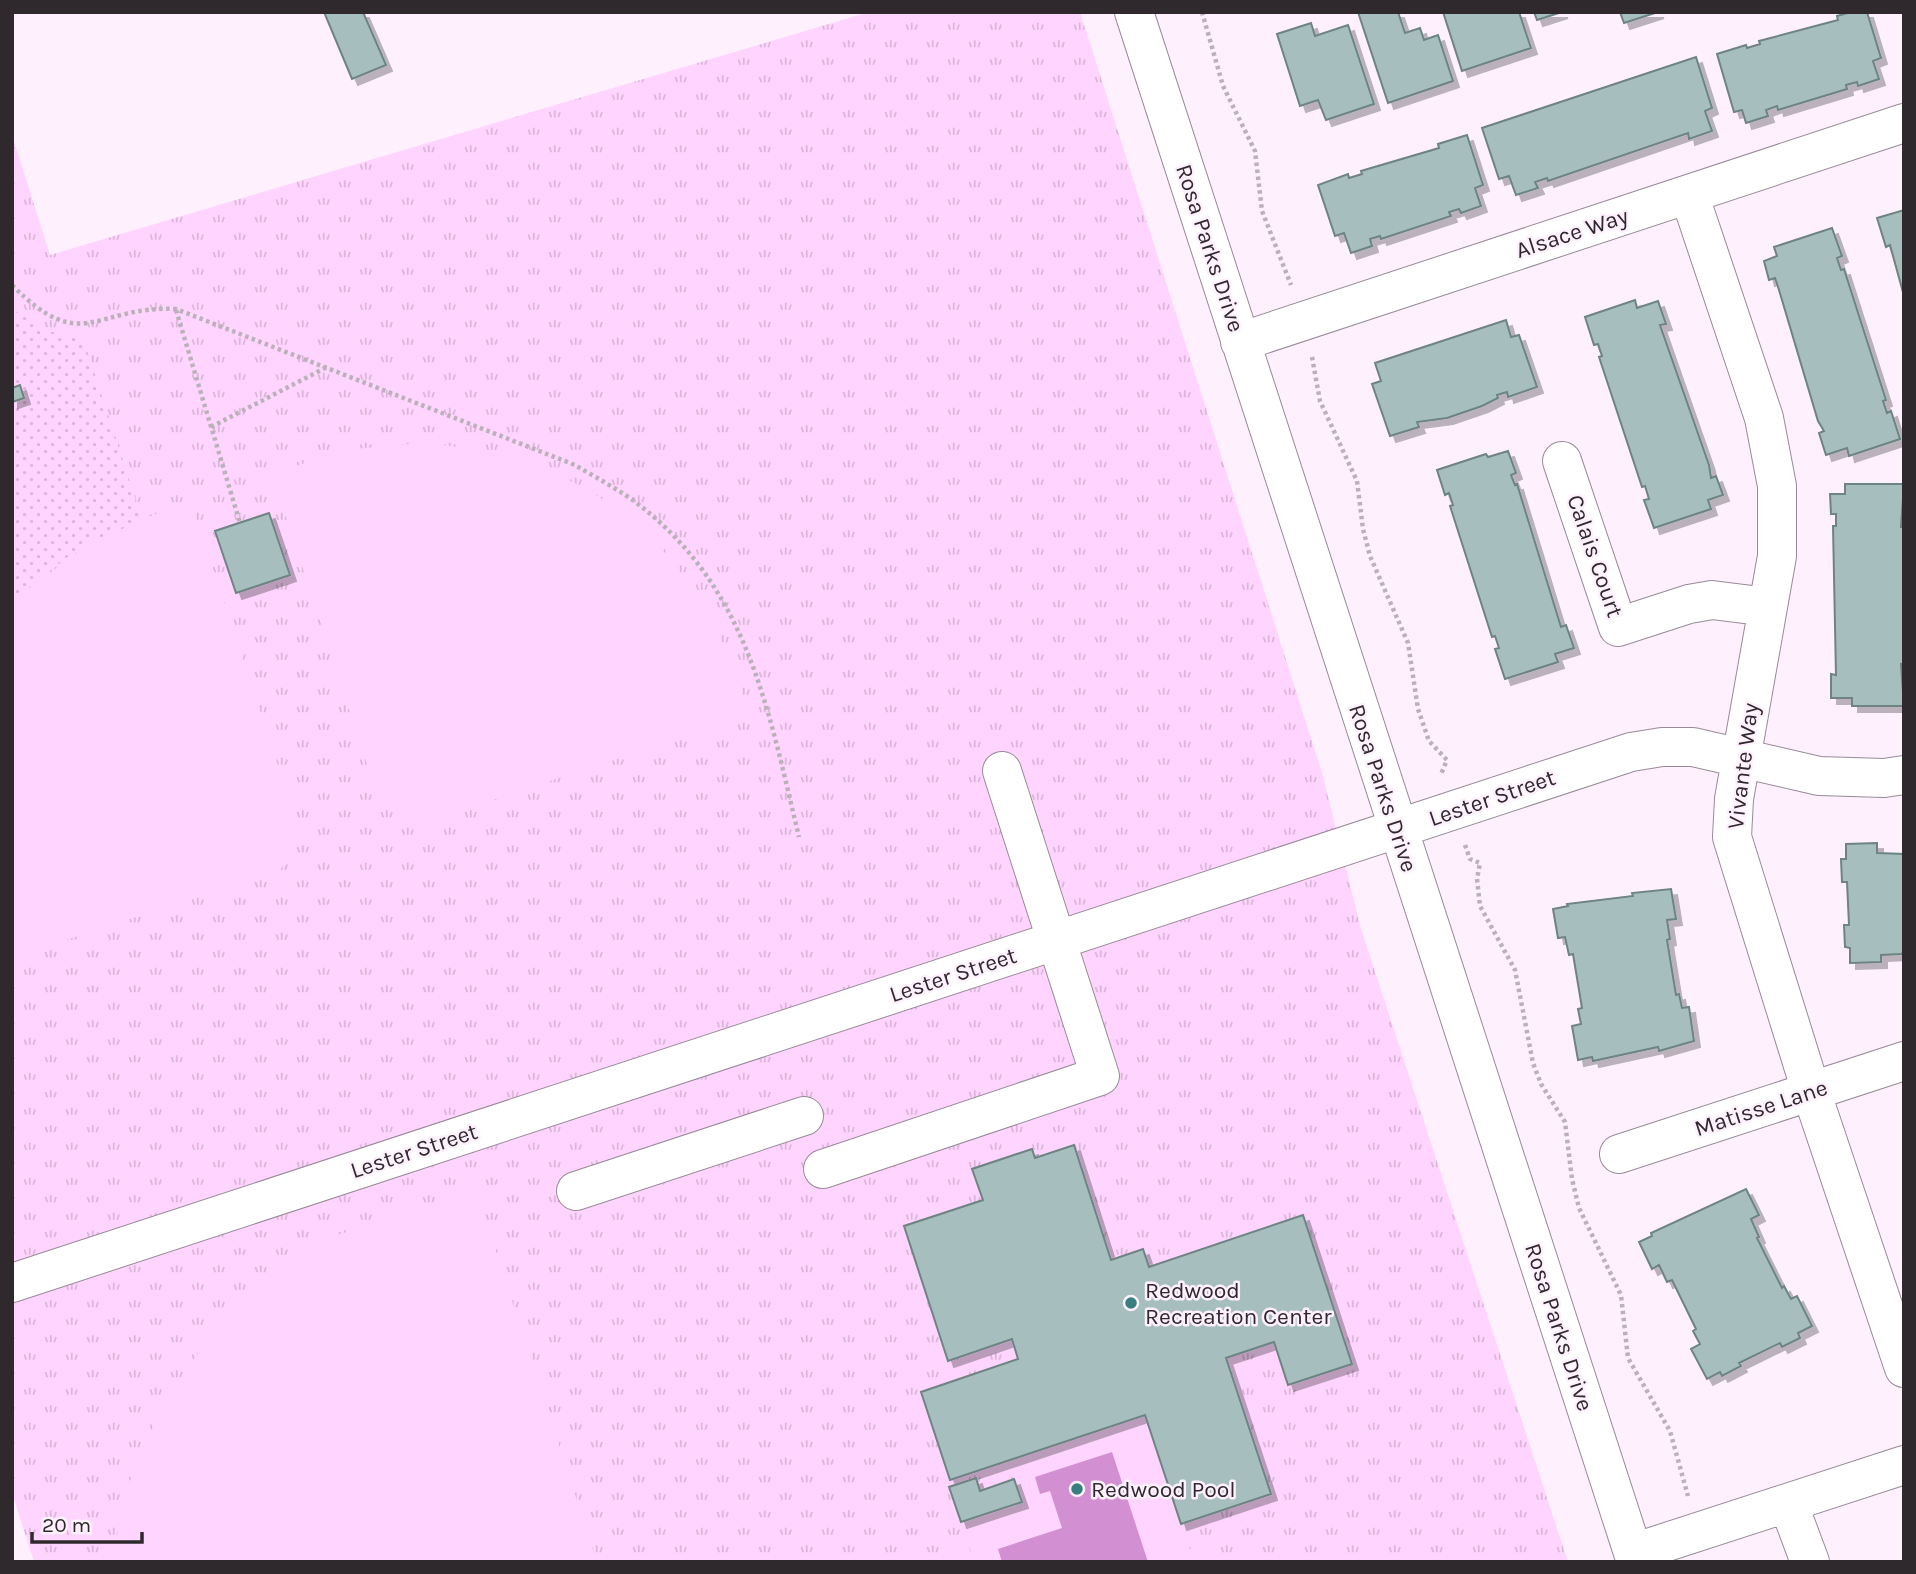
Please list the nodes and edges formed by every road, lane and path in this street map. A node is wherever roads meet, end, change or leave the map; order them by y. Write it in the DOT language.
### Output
graph roads {
  1 [pos="1202,12"];
  2 [pos="1136,13"];
  3 [pos="1904,123"];
  4 [pos="1689,194"];
  5 [pos="12,285"];
  6 [pos="1294,292"];
  7 [pos="176,309"];
  8 [pos="1240,342"];
  9 [pos="1312,360"];
  10 [pos="328,366"];
  11 [pos="210,427"];
  12 [pos="1562,461"];
  13 [pos="240,523"];
  14 [pos="1768,607"];
  15 [pos="1743,756"];
  16 [pos="1002,771"];
  17 [pos="1440,772"];
  18 [pos="1904,775"];
  19 [pos="1397,830"];
  20 [pos="799,837"];
  21 [pos="1470,859"];
  22 [pos="1059,941"];
  23 [pos="1904,1061"];
  24 [pos="1811,1091"];
  25 [pos="804,1116"];
  26 [pos="1619,1154"];
  27 [pos="823,1169"];
  28 [pos="576,1191"];
  29 [pos="12,1283"];
  30 [pos="1904,1368"];
  31 [pos="1904,1465"];
  32 [pos="1788,1503"];
  33 [pos="1696,1533"];
  34 [pos="1635,1557"];
  35 [pos="1810,1562"];
  1 -- 6 [label="path"];
  2 -- 8 [label="street, Rosa Parks Drive"];
  3 -- 4 [label="street, Alsace Way"];
  4 -- 8 [label="street, Alsace Way"];
  4 -- 14 [label="street, Vivante Way"];
  5 -- 7 [label="path"];
  7 -- 10 [label="path"];
  7 -- 11 [label="path"];
  8 -- 19 [label="street, Rosa Parks Drive"];
  9 -- 17 [label="path"];
  10 -- 11 [label="path"];
  10 -- 20 [label="path"];
  11 -- 13 [label="path"];
  12 -- 14 [label="street, Calais Court"];
  14 -- 15 [label="street, Vivante Way"];
  15 -- 18 [label="street, Lester Street"];
  15 -- 19 [label="street, Lester Street"];
  15 -- 24 [label="street, Vivante Way"];
  16 -- 22 [label="street"];
  19 -- 22 [label="street, Lester Street"];
  19 -- 34 [label="street, Rosa Parks Drive"];
  21 -- 33 [label="path"];
  22 -- 27 [label="street"];
  22 -- 29 [label="street, Lester Street"];
  23 -- 24 [label="street, Matisse Lane"];
  24 -- 26 [label="street, Matisse Lane"];
  24 -- 30 [label="street, Vivante Way"];
  25 -- 28 [label="street"];
  31 -- 32 [label="street"];
  32 -- 33 [label="street"];
  32 -- 35 [label="street"];
  33 -- 34 [label="street"];
}
